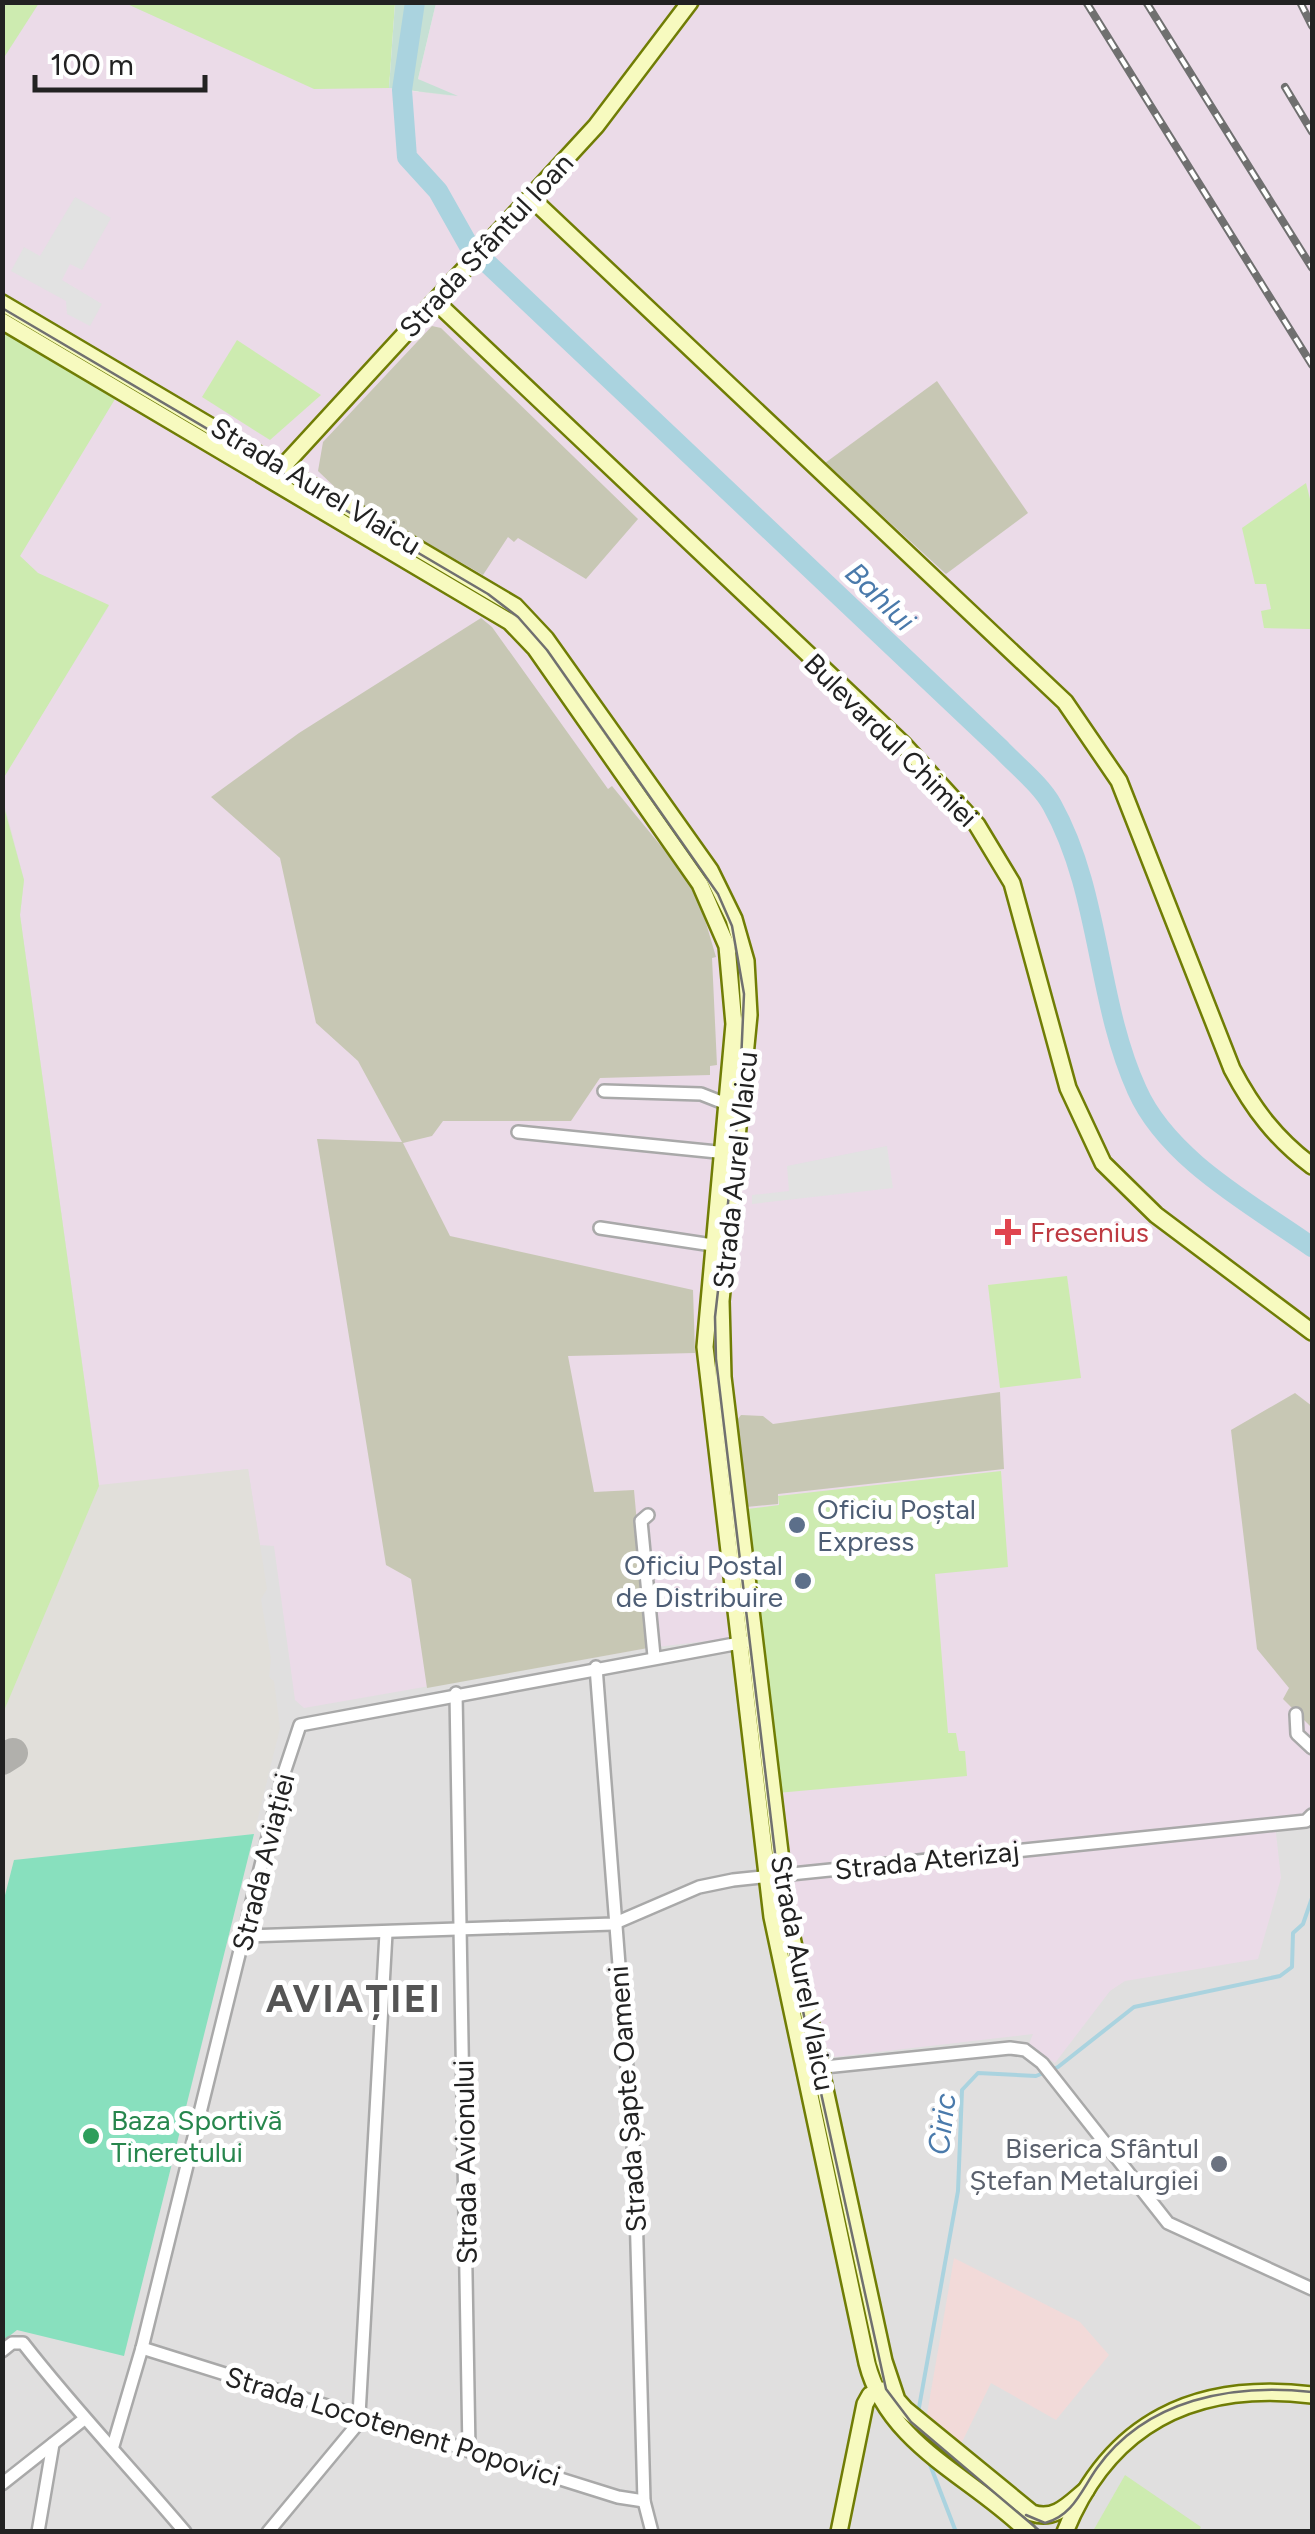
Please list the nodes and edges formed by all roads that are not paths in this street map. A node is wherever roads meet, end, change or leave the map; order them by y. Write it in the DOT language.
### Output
graph roads {
  1 [pos="690,2"];
  2 [pos="531,198"];
  3 [pos="435,301"];
  4 [pos="2,303"];
  5 [pos="2,320"];
  6 [pos="277,474"];
  7 [pos="604,1091"];
  8 [pos="729,1105"];
  9 [pos="518,1132"];
  10 [pos="731,1154"];
  11 [pos="1312,1166"];
  12 [pos="600,1228"];
  13 [pos="720,1246"];
  14 [pos="1312,1332"];
  15 [pos="648,1515"];
  16 [pos="747,1641"];
  17 [pos="654,1656"];
  18 [pos="596,1667"];
  19 [pos="456,1693"];
  20 [pos="1296,1714"];
  21 [pos="1312,1748"];
  22 [pos="1312,1815"];
  23 [pos="774,1876"];
  24 [pos="613,1924"];
  25 [pos="460,1931"];
  26 [pos="386,1933"];
  27 [pos="246,1936"];
  28 [pos="813,2068"];
  29 [pos="1312,2289"];
  30 [pos="142,2348"];
  31 [pos="865,2348"];
  32 [pos="2,2351"];
  33 [pos="884,2390"];
  34 [pos="1312,2395"];
  35 [pos="898,2412"];
  36 [pos="359,2415"];
  37 [pos="83,2420"];
  38 [pos="860,2428"];
  39 [pos="919,2434"];
  40 [pos="53,2444"];
  41 [pos="113,2446"];
  42 [pos="470,2451"];
  43 [pos="2,2484"];
  44 [pos="1086,2490"];
  45 [pos="644,2501"];
  46 [pos="38,2532"];
  47 [pos="185,2532"];
  48 [pos="268,2532"];
  49 [pos="652,2532"];
  50 [pos="839,2532"];
  51 [pos="1028,2532"];
  52 [pos="1064,2532"];
  1 -- 2 [label="main road, Strada Sfântul Ioan"];
  2 -- 3 [label="main road, Strada Sfântul Ioan"];
  2 -- 11 [label="main road"];
  3 -- 6 [label="main road, Strada Sfântul Ioan"];
  3 -- 14 [label="main road, Bulevardul Chimiei"];
  4 -- 6 [label="main road, Strada Aurel Vlaicu"];
  5 -- 6 [label="main road, Strada Aurel Vlaicu"];
  6 -- 8 [label="main road, Strada Aurel Vlaicu"];
  6 -- 10 [label="main road, Strada Aurel Vlaicu"];
  7 -- 8 [label="street"];
  8 -- 10 [label="main road, Strada Aurel Vlaicu"];
  9 -- 10 [label="street"];
  10 -- 13 [label="main road, Strada Aurel Vlaicu"];
  12 -- 13 [label="street"];
  13 -- 16 [label="main road, Strada Aurel Vlaicu"];
  15 -- 17 [label="street"];
  16 -- 17 [label="street, Strada Aviației"];
  16 -- 23 [label="main road, Strada Aurel Vlaicu"];
  17 -- 18 [label="street, Strada Aviației"];
  18 -- 19 [label="street, Strada Aviației"];
  18 -- 24 [label="street, Strada Șapte Oameni"];
  19 -- 25 [label="street, Strada Avionului"];
  19 -- 27 [label="street, Strada Aviației"];
  20 -- 21 [label="street"];
  22 -- 23 [label="street, Strada Aterizaj"];
  23 -- 24 [label="street, Strada Aterizaj"];
  23 -- 28 [label="main road, Strada Aurel Vlaicu"];
  24 -- 25 [label="street, Strada Aterizaj"];
  24 -- 45 [label="street, Strada Șapte Oameni"];
  25 -- 26 [label="street, Strada Aterizaj"];
  25 -- 42 [label="street, Strada Avionului"];
  26 -- 27 [label="street, Strada Aterizaj"];
  26 -- 36 [label="street"];
  27 -- 30 [label="street, Strada Aviației"];
  28 -- 29 [label="street"];
  28 -- 31 [label="main road, Strada Aurel Vlaicu"];
  28 -- 33 [label="main road, Strada Aurel Vlaicu"];
  30 -- 36 [label="street, Strada Locotenent Popovici"];
  30 -- 41 [label="street, Strada Aviației"];
  31 -- 33 [label="main road, Strada Aurel Vlaicu"];
  31 -- 38 [label="main road, Strada Aurel Vlaicu"];
  32 -- 37 [label="street"];
  33 -- 35 [label="main road, Strada Aurel Vlaicu"];
  33 -- 38 [label="main road, Strada Aurel Vlaicu"];
  34 -- 44 [label="main road"];
  35 -- 38 [label="main road"];
  35 -- 39 [label="main road, Strada Aurel Vlaicu"];
  36 -- 42 [label="street, Strada Locotenent Popovici"];
  36 -- 48 [label="street"];
  37 -- 40 [label="street"];
  37 -- 41 [label="street"];
  38 -- 50 [label="main road, Strada Aurel Vlaicu"];
  39 -- 44 [label="main road, Strada Aurel Vlaicu"];
  39 -- 51 [label="main road, Strada Aurel Vlaicu"];
  40 -- 43 [label="street"];
  40 -- 46 [label="street"];
  41 -- 47 [label="street"];
  42 -- 45 [label="street, Strada Locotenent Popovici"];
  44 -- 52 [label="main road"];
  45 -- 49 [label="street, Strada Șapte Oameni"];
}
